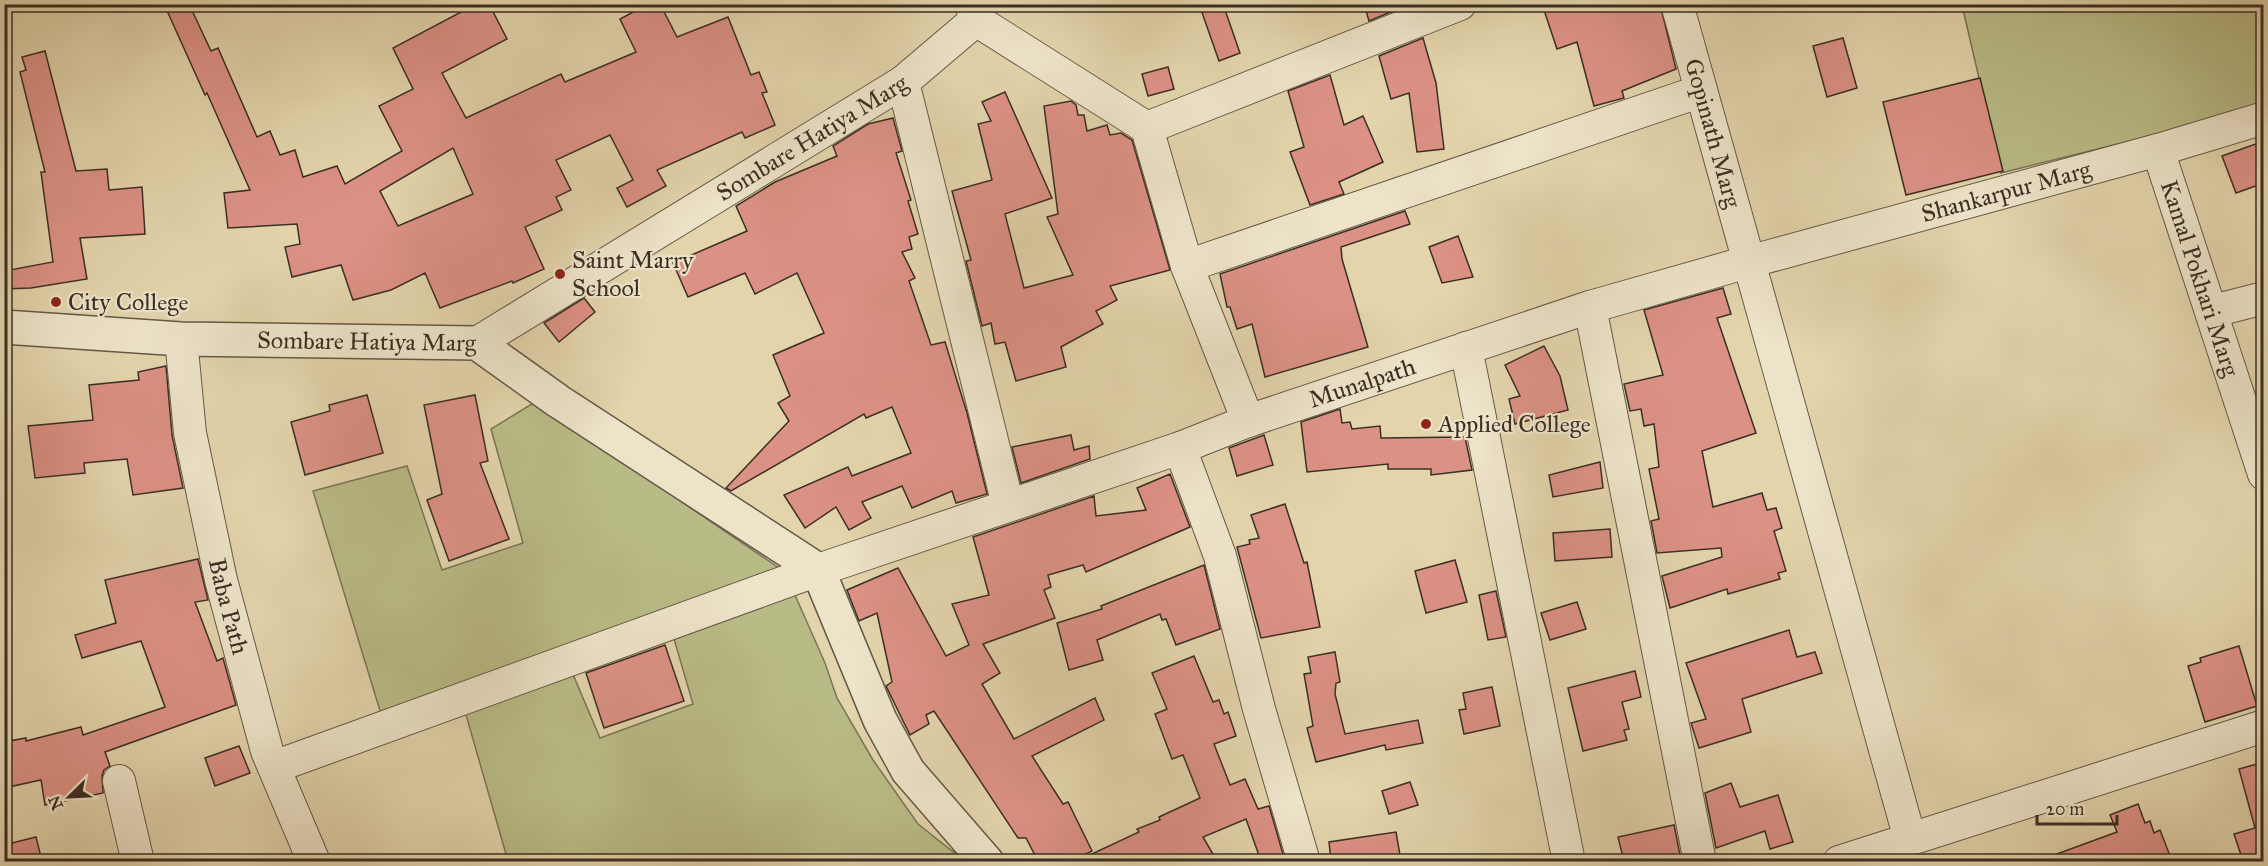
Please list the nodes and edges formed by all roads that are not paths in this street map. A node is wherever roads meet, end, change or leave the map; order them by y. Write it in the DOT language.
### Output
graph roads {
  1 [pos="1460,4"];
  2 [pos="1677,4"];
  3 [pos="973,12"];
  4 [pos="903,82"];
  5 [pos="1701,91"];
  6 [pos="2264,118"];
  7 [pos="1147,128"];
  8 [pos="2158,150"];
  9 [pos="1748,262"];
  10 [pos="1187,266"];
  11 [pos="2264,297"];
  12 [pos="1590,308"];
  13 [pos="2212,311"];
  14 [pos="4,327"];
  15 [pos="181,339"];
  16 [pos="477,343"];
  17 [pos="1466,348"];
  18 [pos="1248,421"];
  19 [pos="1180,448"];
  20 [pos="2264,474"];
  21 [pos="1008,505"];
  22 [pos="818,570"];
  23 [pos="2264,726"];
  24 [pos="274,767"];
  25 [pos="119,781"];
  26 [pos="1910,839"];
  27 [pos="138,861"];
  28 [pos="314,861"];
  29 [pos="987,861"];
  30 [pos="1304,861"];
  31 [pos="1569,861"];
  32 [pos="1700,861"];
  33 [pos="1839,861"];
  1 -- 7 [label="street"];
  2 -- 5 [label="street, Gopinath Marg"];
  3 -- 4 [label="street, Sombare Hatiya Marg"];
  3 -- 7 [label="street"];
  4 -- 16 [label="street, Sombare Hatiya Marg"];
  4 -- 21 [label="street"];
  5 -- 9 [label="street, Gopinath Marg"];
  5 -- 10 [label="street"];
  6 -- 8 [label="street, Shankarpur Marg"];
  7 -- 10 [label="street"];
  8 -- 9 [label="street, Shankarpur Marg"];
  8 -- 13 [label="street, Kamal Pokhari Marg"];
  9 -- 12 [label="street, Shankarpur Marg"];
  9 -- 26 [label="street, Gopinath Marg"];
  10 -- 18 [label="street"];
  11 -- 13 [label="street"];
  12 -- 17 [label="street, Munalpath"];
  12 -- 32 [label="street"];
  13 -- 20 [label="street, Kamal Pokhari Marg"];
  14 -- 15 [label="street, Sombare Hatiya Marg"];
  15 -- 16 [label="street, Sombare Hatiya Marg"];
  15 -- 24 [label="street, Baba Path"];
  16 -- 22 [label="street"];
  17 -- 18 [label="street, Munalpath"];
  17 -- 31 [label="street"];
  18 -- 19 [label="street, Munalpath"];
  19 -- 21 [label="street, Munalpath"];
  19 -- 30 [label="street"];
  21 -- 22 [label="street, Munalpath"];
  22 -- 24 [label="street, Munalpath"];
  22 -- 29 [label="street"];
  23 -- 26 [label="street"];
  24 -- 28 [label="street, Baba Path"];
  25 -- 27 [label="street"];
  26 -- 33 [label="street"];
}
